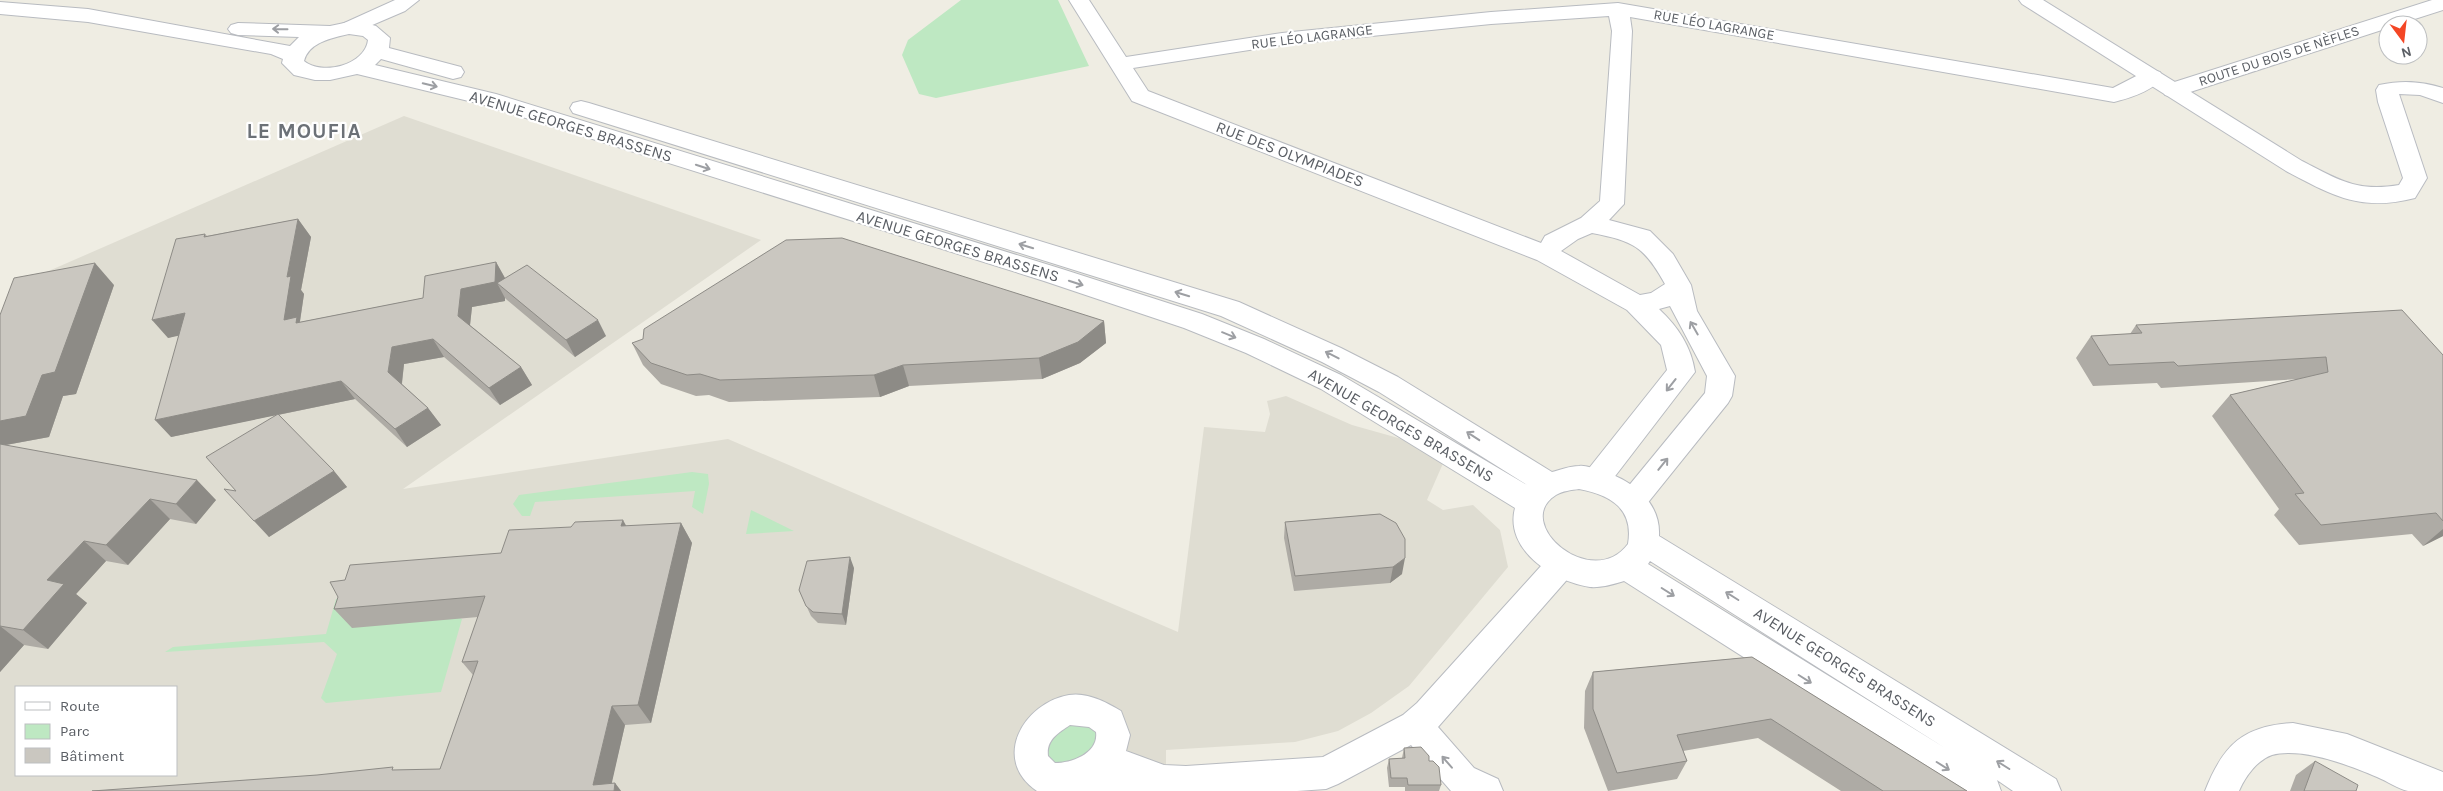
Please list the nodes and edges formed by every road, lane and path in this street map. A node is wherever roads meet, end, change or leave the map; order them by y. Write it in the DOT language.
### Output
graph roads {
  1 [pos="1079,0"];
  2 [pos="2029,0"];
  3 [pos="2443,3"];
  4 [pos="403,4"];
  5 [pos="0,8"];
  6 [pos="1618,9"];
  7 [pos="164,28"];
  8 [pos="339,30"];
  9 [pos="378,44"];
  10 [pos="294,56"];
  11 [pos="1120,64"];
  12 [pos="354,67"];
  13 [pos="2152,77"];
  14 [pos="2173,90"];
  15 [pos="2443,96"];
  16 [pos="1612,204"];
  17 [pos="1590,224"];
  18 [pos="1641,237"];
  19 [pos="1546,254"];
  20 [pos="1678,285"];
  21 [pos="1636,304"];
  22 [pos="1596,480"];
  23 [pos="1539,493"];
  24 [pos="1632,502"];
  25 [pos="1636,554"];
  26 [pos="1561,565"];
  27 [pos="1415,726"];
  28 [pos="1110,762"];
  29 [pos="1162,781"];
  30 [pos="1085,783"];
  31 [pos="2443,790"];
  32 [pos="1486,791"];
  33 [pos="1984,791"];
  34 [pos="2044,791"];
  35 [pos="2222,791"];
  1 -- 11 [label="street, RUE DES OLYMPIADES"];
  2 -- 13 [label="street, ROUTE DU BOIS DE NÈFLES"];
  3 -- 14 [label="street, ROUTE DU BOIS DE NÈFLES"];
  4 -- 8 [label="street"];
  4 -- 9 [label="street"];
  5 -- 7 [label="street"];
  6 -- 11 [label="street, RUE LÉO LAGRANGE"];
  6 -- 13 [label="street, RUE LÉO LAGRANGE"];
  6 -- 16 [label="street"];
  8 -- 7 [label="street, one-way"];
  7 -- 10 [label="street"];
  8 -- 9 [label="street, AVENUE GEORGES BRASSENS"];
  8 -- 10 [label="street"];
  9 -- 12 [label="street"];
  23 -- 9 [label="street, AVENUE GEORGES BRASSENS, one-way"];
  10 -- 12 [label="street"];
  11 -- 19 [label="street, RUE DES OLYMPIADES"];
  12 -- 23 [label="street, AVENUE GEORGES BRASSENS, one-way"];
  13 -- 14 [label="street, ROUTE DU BOIS DE NÈFLES"];
  14 -- 15 [label="street, ROUTE DU BOIS DE NÈFLES"];
  16 -- 17 [label="street"];
  16 -- 18 [label="street"];
  17 -- 18 [label="street"];
  17 -- 19 [label="street"];
  18 -- 20 [label="street"];
  19 -- 21 [label="street, RUE DES OLYMPIADES"];
  20 -- 21 [label="street"];
  24 -- 20 [label="street, one-way"];
  21 -- 22 [label="street, RUE DES OLYMPIADES, one-way"];
  22 -- 23 [label="street"];
  22 -- 24 [label="street"];
  23 -- 26 [label="street"];
  24 -- 25 [label="street"];
  25 -- 26 [label="street"];
  25 -- 33 [label="street, AVENUE GEORGES BRASSENS, one-way"];
  34 -- 25 [label="street, AVENUE GEORGES BRASSENS, one-way"];
  26 -- 27 [label="street"];
  27 -- 29 [label="street"];
  32 -- 27 [label="street, one-way"];
  28 -- 29 [label="street"];
  28 -- 30 [label="street"];
  28 -- 30 [label="street"];
  29 -- 30 [label="street"];
  31 -- 35 [label="street"];
}
